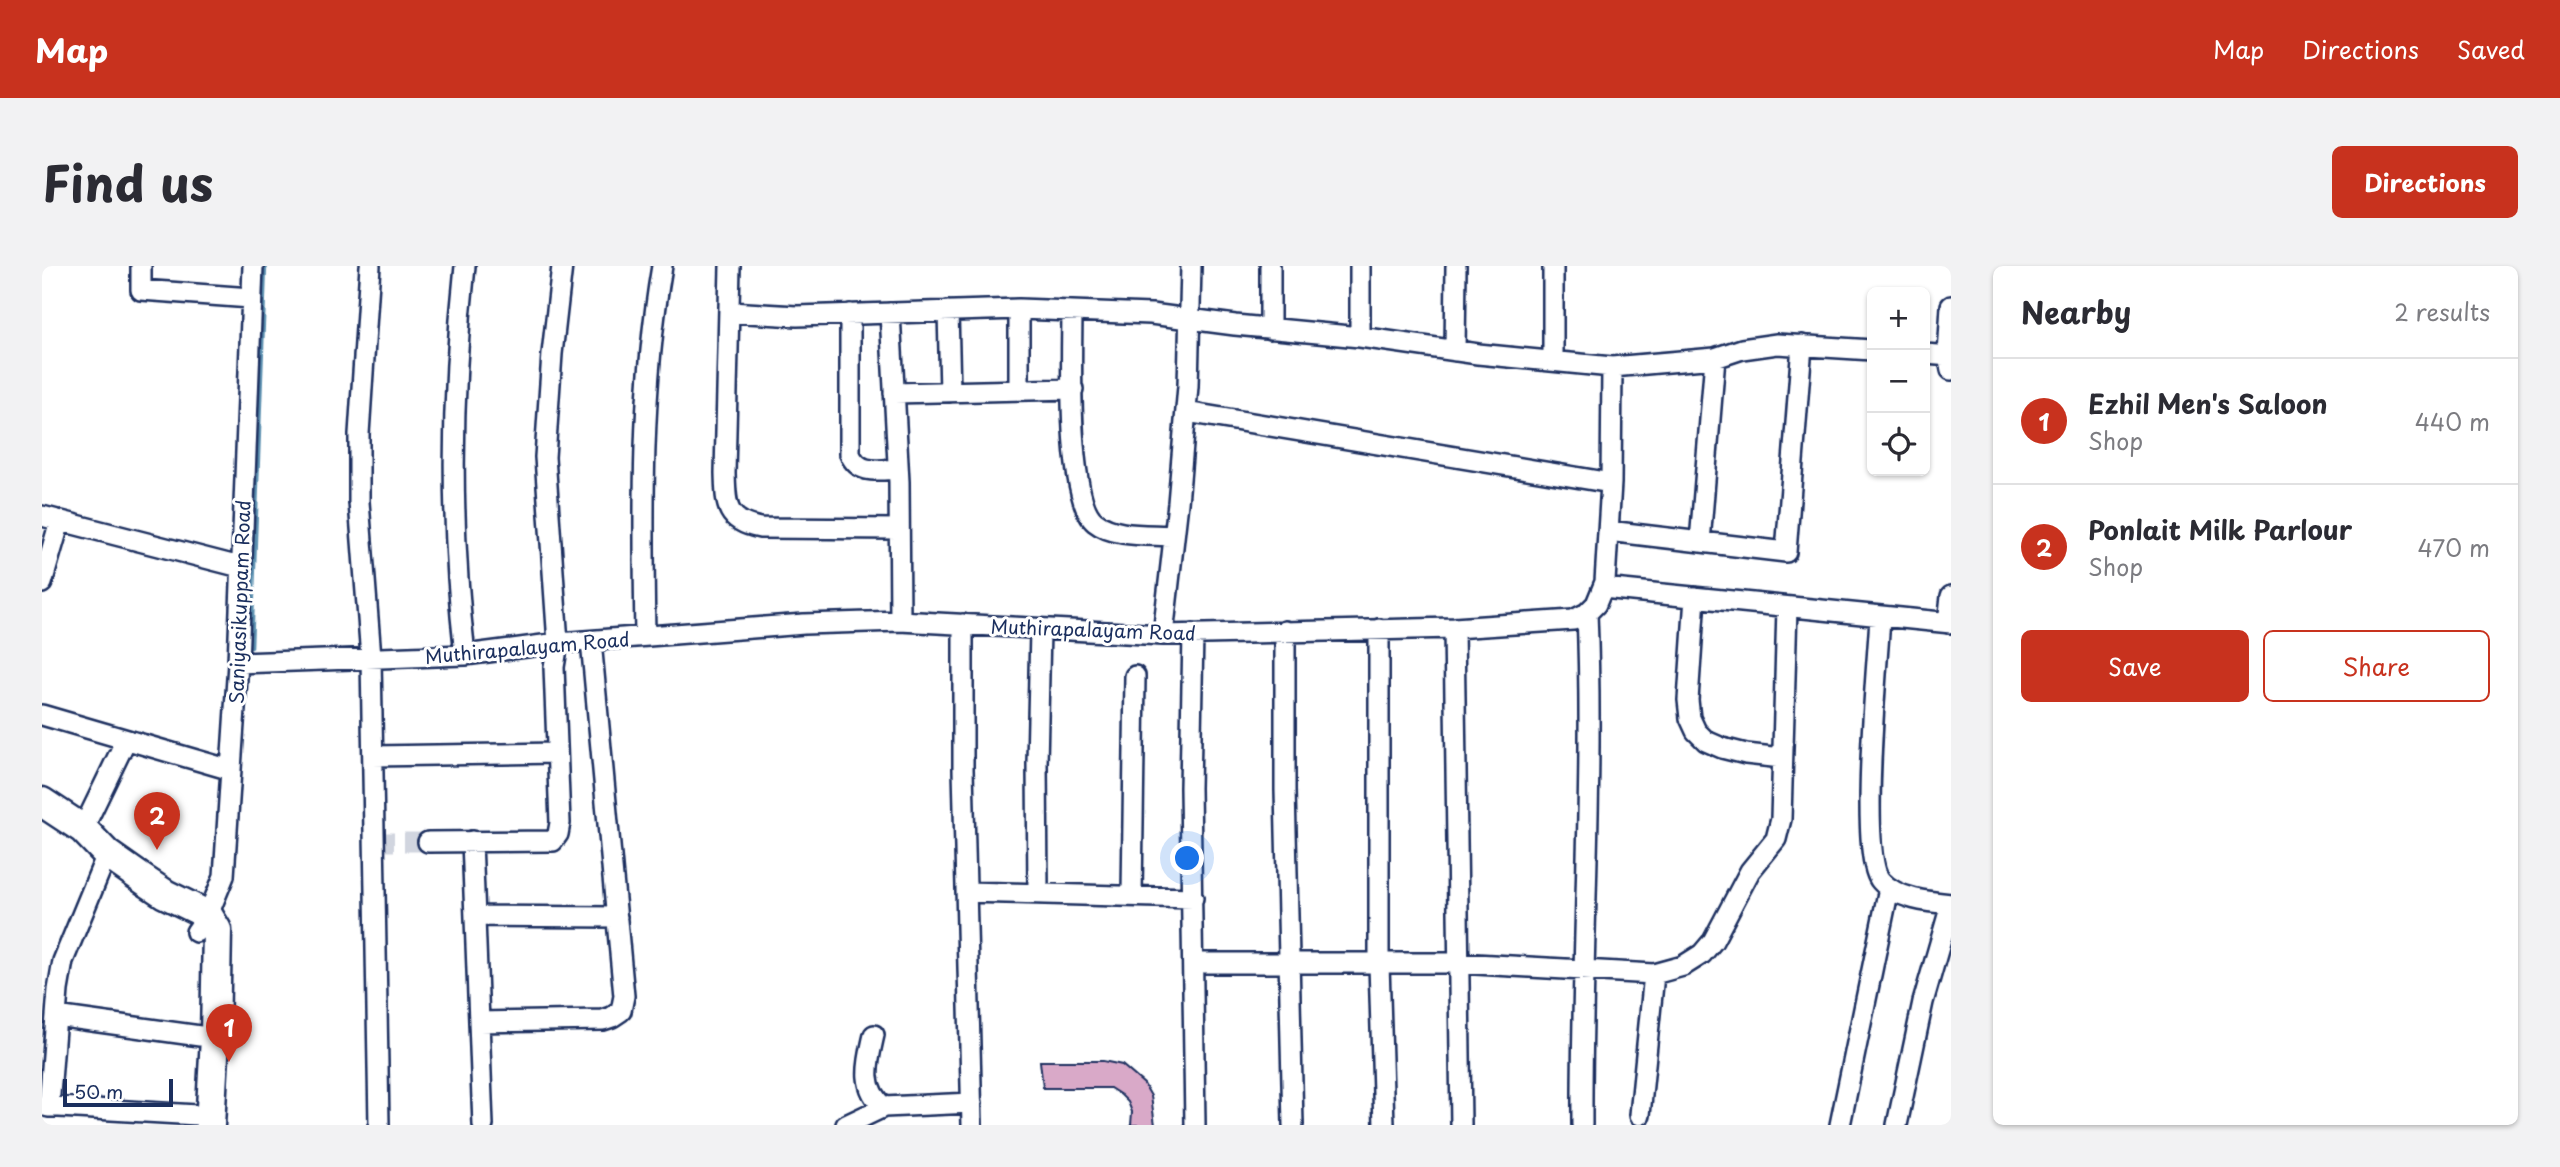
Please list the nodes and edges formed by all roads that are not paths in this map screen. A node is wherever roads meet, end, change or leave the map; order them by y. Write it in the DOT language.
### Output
graph roads {
  1 [pos="141,266"];
  2 [pos="253,266"];
  3 [pos="370,266"];
  4 [pos="465,266"];
  5 [pos="562,266"];
  6 [pos="662,266"];
  7 [pos="730,266"];
  8 [pos="1191,266"];
  9 [pos="1270,266"];
  10 [pos="1360,266"];
  11 [pos="1456,266"];
  12 [pos="1553,266"];
  13 [pos="251,298"];
  14 [pos="1951,306"];
  15 [pos="1019,309"];
  16 [pos="1072,310"];
  17 [pos="948,311"];
  18 [pos="730,312"];
  19 [pos="890,313"];
  20 [pos="850,314"];
  21 [pos="1190,318"];
  22 [pos="1270,329"];
  23 [pos="1360,337"];
  24 [pos="1802,345"];
  25 [pos="1867,350"];
  26 [pos="1455,351"];
  27 [pos="1930,355"];
  28 [pos="1715,358"];
  29 [pos="1553,360"];
  30 [pos="1950,360"];
  31 [pos="1612,367"];
  32 [pos="1019,390"];
  33 [pos="1073,390"];
  34 [pos="950,392"];
  35 [pos="894,393"];
  36 [pos="1186,412"];
  37 [pos="898,469"];
  38 [pos="1611,483"];
  39 [pos="51,518"];
  40 [pos="899,529"];
  41 [pos="1608,531"];
  42 [pos="1174,536"];
  43 [pos="1700,542"];
  44 [pos="240,567"];
  45 [pos="42,583"];
  46 [pos="1603,588"];
  47 [pos="1951,596"];
  48 [pos="1695,597"];
  49 [pos="1787,607"];
  50 [pos="1587,613"];
  51 [pos="1880,617"];
  52 [pos="900,621"];
  53 [pos="1950,623"];
  54 [pos="963,624"];
  55 [pos="1454,628"];
  56 [pos="1379,629"];
  57 [pos="1040,630"];
  58 [pos="1285,631"];
  59 [pos="1194,634"];
  60 [pos="1163,635"];
  61 [pos="645,636"];
  62 [pos="591,641"];
  63 [pos="558,643"];
  64 [pos="465,655"];
  65 [pos="371,657"];
  66 [pos="237,663"];
  67 [pos="1135,676"];
  68 [pos="42,715"];
  69 [pos="126,740"];
  70 [pos="557,753"];
  71 [pos="373,756"];
  72 [pos="1782,758"];
  73 [pos="231,770"];
  74 [pos="42,802"];
  75 [pos="83,828"];
  76 [pos="472,841"];
  77 [pos="428,842"];
  78 [pos="107,854"];
  79 [pos="1889,888"];
  80 [pos="966,892"];
  81 [pos="1038,892"];
  82 [pos="1132,895"];
  83 [pos="1193,898"];
  84 [pos="1951,905"];
  85 [pos="475,916"];
  86 [pos="617,917"];
  87 [pos="202,923"];
  88 [pos="1194,963"];
  89 [pos="1457,963"];
  90 [pos="1288,964"];
  91 [pos="1378,964"];
  92 [pos="1584,972"];
  93 [pos="1654,974"];
  94 [pos="56,1016"];
  95 [pos="479,1022"];
  96 [pos="874,1035"];
  97 [pos="200,1036"];
  98 [pos="972,1103"];
  99 [pos="46,1107"];
  100 [pos="884,1107"];
  101 [pos="1640,1115"];
  102 [pos="201,1122"];
  103 [pos="379,1125"];
  104 [pos="483,1125"];
  105 [pos="846,1125"];
  106 [pos="972,1125"];
  107 [pos="1195,1125"];
  108 [pos="1293,1125"];
  109 [pos="1384,1125"];
  110 [pos="1461,1125"];
  111 [pos="1582,1125"];
  112 [pos="1840,1125"];
  113 [pos="1897,1125"];
  1 -- 13 [label="street"];
  2 -- 13 [label="street, Saniyasikuppam Road"];
  3 -- 65 [label="street"];
  4 -- 64 [label="street"];
  5 -- 63 [label="street"];
  6 -- 61 [label="street"];
  7 -- 18 [label="street"];
  8 -- 21 [label="street"];
  9 -- 22 [label="street"];
  10 -- 23 [label="street"];
  11 -- 26 [label="street"];
  12 -- 29 [label="street"];
  13 -- 44 [label="street, Saniyasikuppam Road"];
  14 -- 30 [label="street"];
  15 -- 16 [label="street"];
  15 -- 17 [label="street"];
  15 -- 32 [label="street"];
  16 -- 21 [label="street"];
  16 -- 33 [label="street"];
  17 -- 19 [label="street"];
  17 -- 34 [label="street"];
  18 -- 20 [label="street"];
  18 -- 40 [label="street"];
  19 -- 20 [label="street"];
  19 -- 35 [label="street"];
  20 -- 37 [label="street"];
  21 -- 22 [label="street"];
  21 -- 36 [label="street"];
  22 -- 23 [label="street"];
  23 -- 26 [label="street"];
  24 -- 25 [label="street"];
  24 -- 28 [label="street"];
  24 -- 43 [label="street"];
  26 -- 29 [label="street"];
  27 -- 30 [label="street"];
  28 -- 31 [label="street"];
  28 -- 43 [label="street"];
  29 -- 31 [label="street"];
  31 -- 38 [label="street"];
  32 -- 33 [label="street"];
  32 -- 34 [label="street"];
  33 -- 42 [label="street"];
  34 -- 35 [label="street"];
  35 -- 37 [label="street"];
  36 -- 38 [label="street"];
  36 -- 42 [label="street"];
  37 -- 40 [label="street"];
  38 -- 41 [label="street"];
  39 -- 44 [label="street"];
  39 -- 45 [label="street"];
  40 -- 52 [label="street"];
  41 -- 43 [label="street"];
  41 -- 46 [label="street"];
  42 -- 60 [label="street"];
  44 -- 66 [label="street, Saniyasikuppam Road"];
  46 -- 48 [label="street"];
  46 -- 50 [label="street"];
  47 -- 53 [label="street"];
  48 -- 49 [label="street"];
  48 -- 72 [label="street"];
  49 -- 51 [label="street"];
  49 -- 72 [label="street"];
  50 -- 55 [label="street, Muthirapalayam Road"];
  50 -- 92 [label="street"];
  51 -- 53 [label="street"];
  51 -- 79 [label="street"];
  52 -- 54 [label="street, Muthirapalayam Road"];
  52 -- 61 [label="street, Muthirapalayam Road"];
  54 -- 57 [label="street, Muthirapalayam Road"];
  54 -- 80 [label="street"];
  55 -- 56 [label="street, Muthirapalayam Road"];
  55 -- 89 [label="street"];
  56 -- 58 [label="street, Muthirapalayam Road"];
  56 -- 91 [label="street"];
  57 -- 60 [label="street, Muthirapalayam Road"];
  57 -- 81 [label="street"];
  58 -- 59 [label="street, Muthirapalayam Road"];
  58 -- 90 [label="street"];
  59 -- 60 [label="street, Muthirapalayam Road"];
  59 -- 83 [label="street"];
  61 -- 62 [label="street, Muthirapalayam Road"];
  62 -- 63 [label="street, Muthirapalayam Road"];
  62 -- 86 [label="street"];
  63 -- 64 [label="street, Muthirapalayam Road"];
  63 -- 70 [label="street"];
  64 -- 65 [label="street, Muthirapalayam Road"];
  65 -- 66 [label="street, Muthirapalayam Road"];
  65 -- 71 [label="street"];
  66 -- 73 [label="street, Saniyasikuppam Road"];
  67 -- 82 [label="street"];
  68 -- 69 [label="street"];
  69 -- 73 [label="street"];
  69 -- 75 [label="street"];
  70 -- 71 [label="street"];
  70 -- 76 [label="street"];
  71 -- 103 [label="street"];
  72 -- 93 [label="street"];
  73 -- 87 [label="street, Saniyasikuppam Road"];
  74 -- 75 [label="highway"];
  75 -- 78 [label="highway"];
  76 -- 77 [label="street"];
  76 -- 85 [label="street"];
  78 -- 87 [label="highway"];
  78 -- 94 [label="street"];
  79 -- 84 [label="street"];
  79 -- 112 [label="street"];
  80 -- 81 [label="street"];
  80 -- 98 [label="street"];
  81 -- 82 [label="street"];
  82 -- 83 [label="street"];
  83 -- 88 [label="street"];
  84 -- 113 [label="street"];
  85 -- 86 [label="street"];
  85 -- 95 [label="street"];
  86 -- 95 [label="street"];
  87 -- 97 [label="highway"];
  87 -- 102 [label="highway"];
  88 -- 90 [label="street"];
  88 -- 107 [label="street"];
  89 -- 91 [label="street"];
  89 -- 92 [label="street"];
  89 -- 110 [label="street"];
  90 -- 91 [label="street"];
  90 -- 108 [label="street"];
  91 -- 109 [label="street"];
  92 -- 93 [label="street"];
  92 -- 111 [label="street"];
  93 -- 101 [label="street"];
  94 -- 97 [label="street"];
  94 -- 99 [label="street"];
  95 -- 104 [label="street"];
  96 -- 100 [label="street"];
  97 -- 102 [label="highway"];
  98 -- 100 [label="street"];
  98 -- 106 [label="street"];
  99 -- 102 [label="street"];
  100 -- 105 [label="street"];
}
